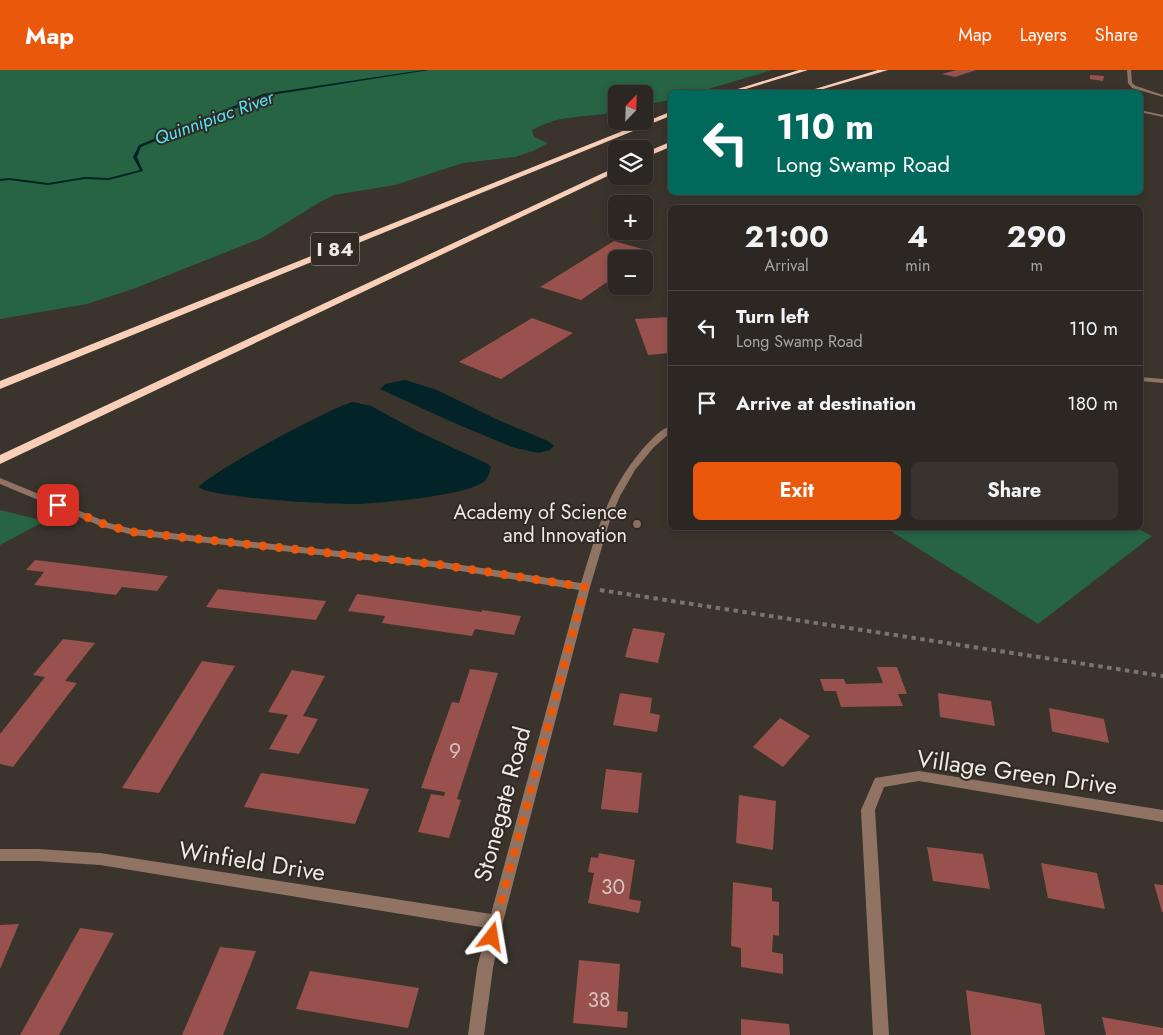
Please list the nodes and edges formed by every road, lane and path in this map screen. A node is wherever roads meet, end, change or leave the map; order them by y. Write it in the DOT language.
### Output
graph roads {
  1 [pos="805,70"];
  2 [pos="884,70"];
  3 [pos="1129,70"];
  4 [pos="738,90"];
  5 [pos="815,90"];
  6 [pos="1163,96"];
  7 [pos="1156,108"];
  8 [pos="1143,111"];
  9 [pos="1148,112"];
  10 [pos="668,115"];
  11 [pos="1163,116"];
  12 [pos="668,145"];
  13 [pos="653,152"];
  14 [pos="608,172"];
  15 [pos="1143,379"];
  16 [pos="1163,381"];
  17 [pos="0,385"];
  18 [pos="668,430"];
  19 [pos="0,460"];
  20 [pos="5,483"];
  21 [pos="585,587"];
  22 [pos="1163,676"];
  23 [pos="1163,816"];
  24 [pos="0,855"];
  25 [pos="496,922"];
  26 [pos="476,1035"];
  27 [pos="882,1035"];
  1 -- 4 [label="highway"];
  2 -- 5 [label="highway"];
  3 -- 6 [label="street"];
  7 -- 9 [label="street"];
  8 -- 9 [label="street"];
  9 -- 11 [label="street"];
  10 -- 17 [label="highway, I 84"];
  12 -- 13 [label="highway"];
  14 -- 19 [label="highway, I 84"];
  15 -- 16 [label="street"];
  18 -- 21 [label="street, Stonegate Road"];
  20 -- 21 [label="street"];
  21 -- 22 [label="path"];
  21 -- 25 [label="street, Stonegate Road"];
  23 -- 27 [label="street, Village Green Drive"];
  24 -- 25 [label="street, Winfield Drive"];
  25 -- 26 [label="street, Stonegate Road"];
}
